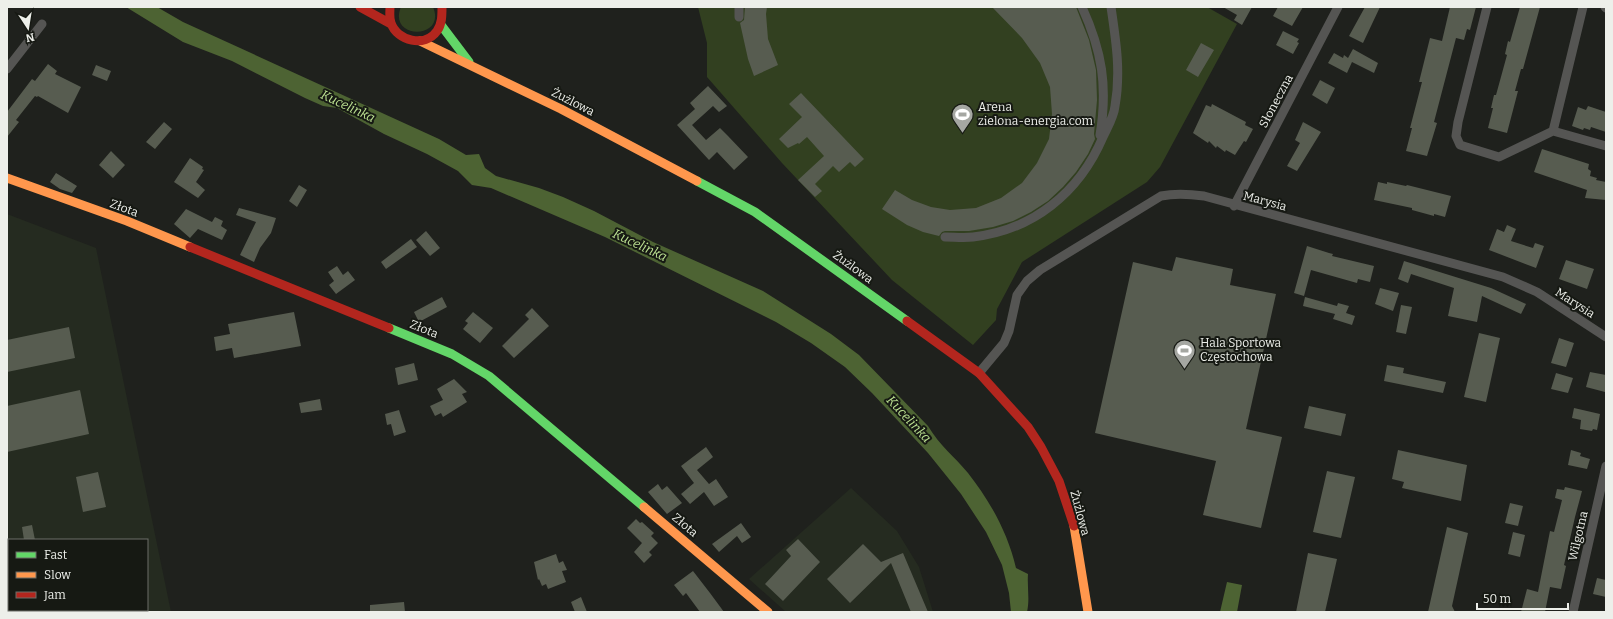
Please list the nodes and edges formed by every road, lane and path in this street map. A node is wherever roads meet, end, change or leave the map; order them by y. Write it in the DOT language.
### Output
graph roads {
  1 [pos="360,7"];
  2 [pos="390,7"];
  3 [pos="442,7"];
  4 [pos="1082,7"];
  5 [pos="1111,7"];
  6 [pos="1338,7"];
  7 [pos="1487,7"];
  8 [pos="1583,7"];
  9 [pos="42,24"];
  10 [pos="390,24"];
  11 [pos="441,25"];
  12 [pos="420,41"];
  13 [pos="470,64"];
  14 [pos="7,69"];
  15 [pos="1552,131"];
  16 [pos="1606,146"];
  17 [pos="1098,148"];
  18 [pos="7,178"];
  19 [pos="1234,206"];
  20 [pos="945,237"];
  21 [pos="1606,337"];
  22 [pos="980,373"];
  23 [pos="1606,466"];
  24 [pos="768,612"];
  25 [pos="1088,612"];
  26 [pos="1573,612"];
  1 -- 10 [label="street, Żużlowa"];
  2 -- 10 [label="street"];
  3 -- 11 [label="street"];
  4 -- 17 [label="street"];
  5 -- 17 [label="street"];
  6 -- 19 [label="street, Słoneczna"];
  7 -- 15 [label="street"];
  8 -- 15 [label="street"];
  9 -- 14 [label="street"];
  10 -- 12 [label="street, Żużlowa"];
  11 -- 12 [label="street"];
  11 -- 13 [label="street, Żużlowa"];
  12 -- 13 [label="street, Żużlowa"];
  13 -- 22 [label="street, Żużlowa"];
  15 -- 16 [label="street"];
  17 -- 20 [label="street"];
  18 -- 24 [label="street, Złota"];
  19 -- 21 [label="street, Marysia"];
  19 -- 22 [label="street, Marysia"];
  22 -- 25 [label="street, Żużlowa"];
  23 -- 26 [label="street, Wilgotna"];
}
